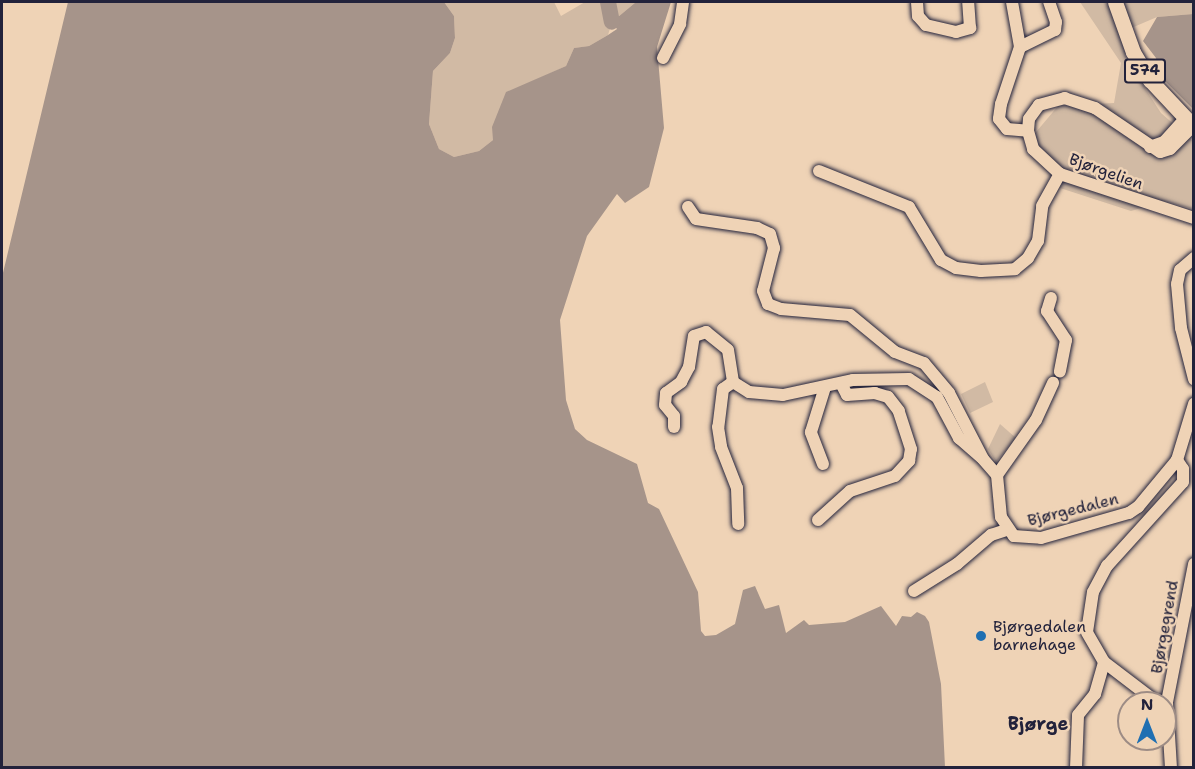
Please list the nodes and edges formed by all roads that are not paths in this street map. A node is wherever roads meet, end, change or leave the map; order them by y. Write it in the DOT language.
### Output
graph roads {
  1 [pos="683,2"];
  2 [pos="917,2"];
  3 [pos="968,2"];
  4 [pos="1012,2"];
  5 [pos="1049,2"];
  6 [pos="1115,2"];
  7 [pos="1020,48"];
  8 [pos="663,58"];
  9 [pos="1190,125"];
  10 [pos="1028,131"];
  11 [pos="819,171"];
  12 [pos="1060,174"];
  13 [pos="688,207"];
  14 [pos="1194,218"];
  15 [pos="1194,258"];
  16 [pos="1051,298"];
  17 [pos="1060,371"];
  18 [pos="1194,378"];
  19 [pos="733,382"];
  20 [pos="841,383"];
  21 [pos="1053,383"];
  22 [pos="825,387"];
  23 [pos="1194,404"];
  24 [pos="674,427"];
  25 [pos="983,459"];
  26 [pos="1177,460"];
  27 [pos="823,464"];
  28 [pos="997,475"];
  29 [pos="818,520"];
  30 [pos="738,524"];
  31 [pos="1006,530"];
  32 [pos="1194,564"];
  33 [pos="914,591"];
  34 [pos="1104,662"];
  35 [pos="1142,691"];
  36 [pos="1169,691"];
  37 [pos="1169,751"];
  38 [pos="1076,768"];
  39 [pos="1171,768"];
  1 -- 8 [label="street"];
  2 -- 3 [label="street"];
  4 -- 7 [label="street"];
  5 -- 7 [label="street"];
  6 -- 9 [label="main road, 574"];
  7 -- 10 [label="street"];
  9 -- 10 [label="street"];
  10 -- 12 [label="street, Bjørgelien"];
  11 -- 12 [label="street"];
  12 -- 14 [label="street, Bjørgelien"];
  13 -- 25 [label="street"];
  15 -- 18 [label="street"];
  16 -- 17 [label="street"];
  19 -- 22 [label="street"];
  19 -- 24 [label="street"];
  19 -- 30 [label="street"];
  20 -- 22 [label="street"];
  20 -- 25 [label="street"];
  20 -- 29 [label="street"];
  21 -- 28 [label="street"];
  22 -- 27 [label="street"];
  23 -- 26 [label="street, Bjørgedalen"];
  25 -- 28 [label="street"];
  26 -- 31 [label="street, Bjørgedalen"];
  26 -- 34 [label="street"];
  28 -- 31 [label="street, Bjørgedalen"];
  31 -- 33 [label="street, Bjørgedalen"];
  32 -- 36 [label="street, Bjørgegrend"];
  34 -- 35 [label="street"];
  34 -- 38 [label="street"];
  37 -- 39 [label="street, Bjørgegrend"];
}
